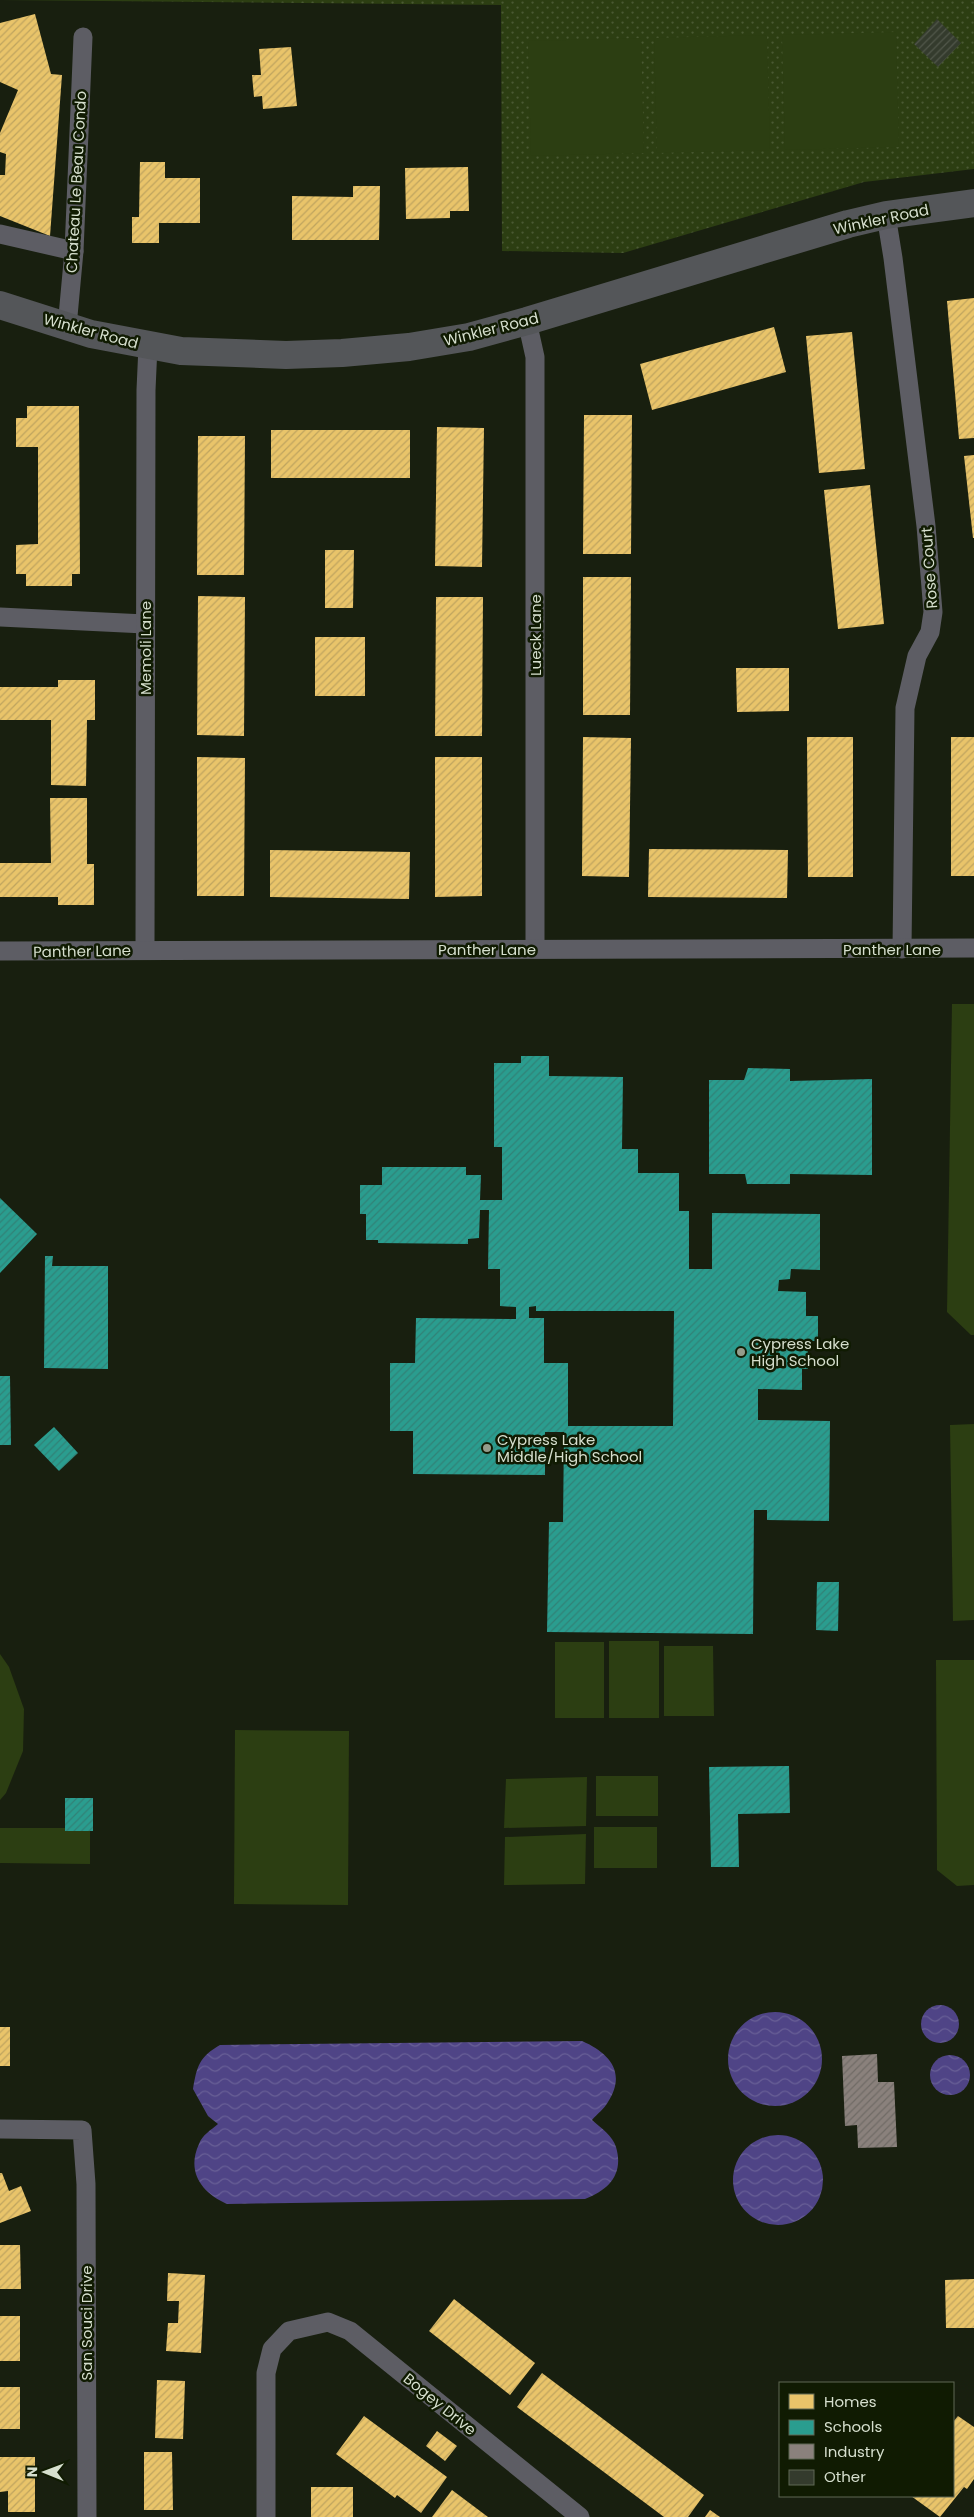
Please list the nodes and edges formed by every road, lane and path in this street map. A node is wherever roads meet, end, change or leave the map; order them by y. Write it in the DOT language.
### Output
graph roads {
  1 [pos="83,37"];
  2 [pos="974,203"];
  3 [pos="886,215"];
  4 [pos="0,234"];
  5 [pos="74,251"];
  6 [pos="0,305"];
  7 [pos="527,321"];
  8 [pos="67,326"];
  9 [pos="148,346"];
  10 [pos="0,617"];
  11 [pos="145,624"];
  12 [pos="974,948"];
  13 [pos="534,949"];
  14 [pos="902,949"];
  15 [pos="145,950"];
  16 [pos="0,951"];
  17 [pos="0,2129"];
  18 [pos="87,2517"];
  19 [pos="266,2517"];
  20 [pos="580,2517"];
  1 -- 5 [label="street, Chateau Le Beau Condo"];
  2 -- 3 [label="street, Winkler Road"];
  3 -- 7 [label="street, Winkler Road"];
  3 -- 14 [label="street, Rose Court"];
  4 -- 5 [label="street"];
  5 -- 8 [label="street, Chateau Le Beau Condo"];
  6 -- 8 [label="street, Winkler Road"];
  7 -- 9 [label="street, Winkler Road"];
  7 -- 13 [label="street, Lueck Lane"];
  8 -- 9 [label="street, Winkler Road"];
  9 -- 11 [label="street, Memoli Lane"];
  10 -- 11 [label="street"];
  11 -- 15 [label="street, Memoli Lane"];
  12 -- 14 [label="street, Panther Lane"];
  13 -- 14 [label="street, Panther Lane"];
  13 -- 15 [label="street, Panther Lane"];
  15 -- 16 [label="street, Panther Lane"];
  17 -- 18 [label="street, San Souci Drive"];
  19 -- 20 [label="street, Bogey Drive"];
}
